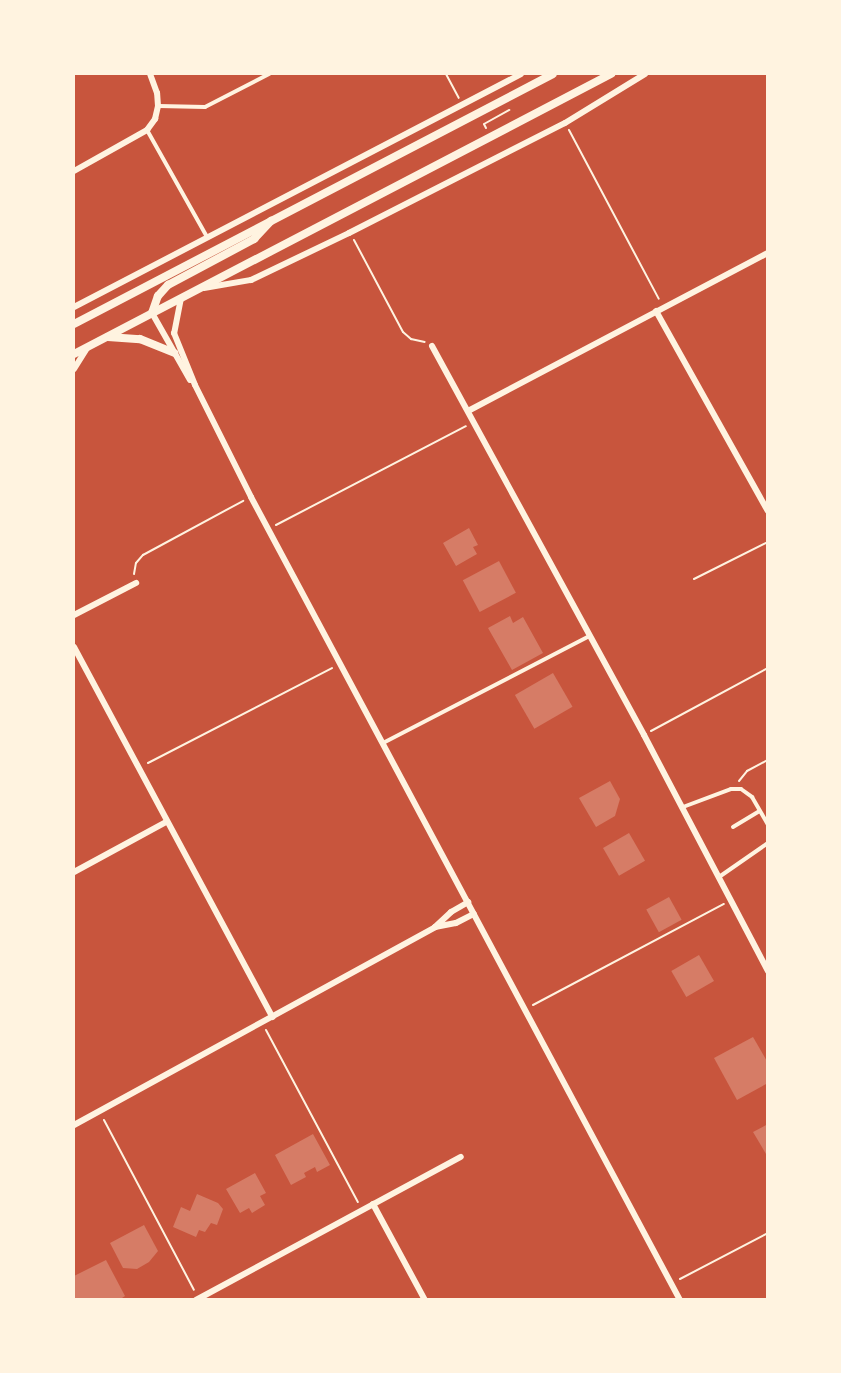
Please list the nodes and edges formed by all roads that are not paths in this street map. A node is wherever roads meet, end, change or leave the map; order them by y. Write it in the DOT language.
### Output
graph roads {
  1 [pos="150,74"];
  2 [pos="268,74"];
  3 [pos="521,74"];
  4 [pos="553,74"];
  5 [pos="611,74"];
  6 [pos="645,74"];
  7 [pos="158,106"];
  8 [pos="147,130"];
  9 [pos="74,171"];
  10 [pos="273,218"];
  11 [pos="207,237"];
  12 [pos="768,253"];
  13 [pos="201,288"];
  14 [pos="181,298"];
  15 [pos="74,307"];
  16 [pos="656,311"];
  17 [pos="152,313"];
  18 [pos="74,324"];
  19 [pos="104,338"];
  20 [pos="88,346"];
  21 [pos="432,346"];
  22 [pos="174,353"];
  23 [pos="74,354"];
  24 [pos="74,369"];
  25 [pos="195,385"];
  26 [pos="468,411"];
  27 [pos="768,511"];
  28 [pos="136,582"];
  29 [pos="74,615"];
  30 [pos="590,636"];
  31 [pos="74,647"];
  32 [pos="383,744"];
  33 [pos="682,807"];
  34 [pos="760,811"];
  35 [pos="166,822"];
  36 [pos="768,825"];
  37 [pos="733,827"];
  38 [pos="768,843"];
  39 [pos="761,848"];
  40 [pos="768,848"];
  41 [pos="74,872"];
  42 [pos="719,877"];
  43 [pos="468,902"];
  44 [pos="474,914"];
  45 [pos="435,927"];
  46 [pos="768,971"];
  47 [pos="272,1017"];
  48 [pos="74,1125"];
  49 [pos="460,1157"];
  50 [pos="373,1204"];
  51 [pos="197,1299"];
  52 [pos="425,1299"];
  53 [pos="680,1299"];
  1 -- 7 [label="street"];
  2 -- 7 [label="lane"];
  3 -- 11 [label="street"];
  4 -- 10 [label="street"];
  5 -- 13 [label="street"];
  6 -- 13 [label="street"];
  7 -- 8 [label="street"];
  8 -- 9 [label="street"];
  8 -- 11 [label="lane"];
  10 -- 17 [label="street"];
  10 -- 18 [label="street"];
  11 -- 15 [label="street"];
  12 -- 16 [label="street"];
  13 -- 14 [label="street"];
  14 -- 17 [label="street"];
  14 -- 25 [label="street"];
  16 -- 26 [label="street"];
  16 -- 27 [label="street"];
  17 -- 19 [label="street"];
  17 -- 22 [label="street"];
  19 -- 20 [label="street"];
  19 -- 22 [label="street"];
  20 -- 23 [label="street"];
  20 -- 24 [label="street"];
  21 -- 26 [label="street"];
  22 -- 25 [label="street"];
  25 -- 32 [label="street"];
  26 -- 30 [label="street"];
  28 -- 29 [label="street"];
  30 -- 32 [label="lane"];
  30 -- 33 [label="street"];
  31 -- 35 [label="street"];
  32 -- 43 [label="street"];
  33 -- 34 [label="lane"];
  33 -- 42 [label="street"];
  34 -- 36 [label="lane"];
  34 -- 37 [label="lane"];
  35 -- 41 [label="street"];
  35 -- 47 [label="street"];
  38 -- 39 [label="lane"];
  39 -- 40 [label="lane"];
  39 -- 42 [label="lane"];
  42 -- 46 [label="street"];
  43 -- 44 [label="street"];
  43 -- 45 [label="street"];
  44 -- 45 [label="street"];
  44 -- 53 [label="street"];
  45 -- 47 [label="street"];
  47 -- 48 [label="street"];
  49 -- 50 [label="street"];
  50 -- 51 [label="street"];
  50 -- 52 [label="street"];
}
